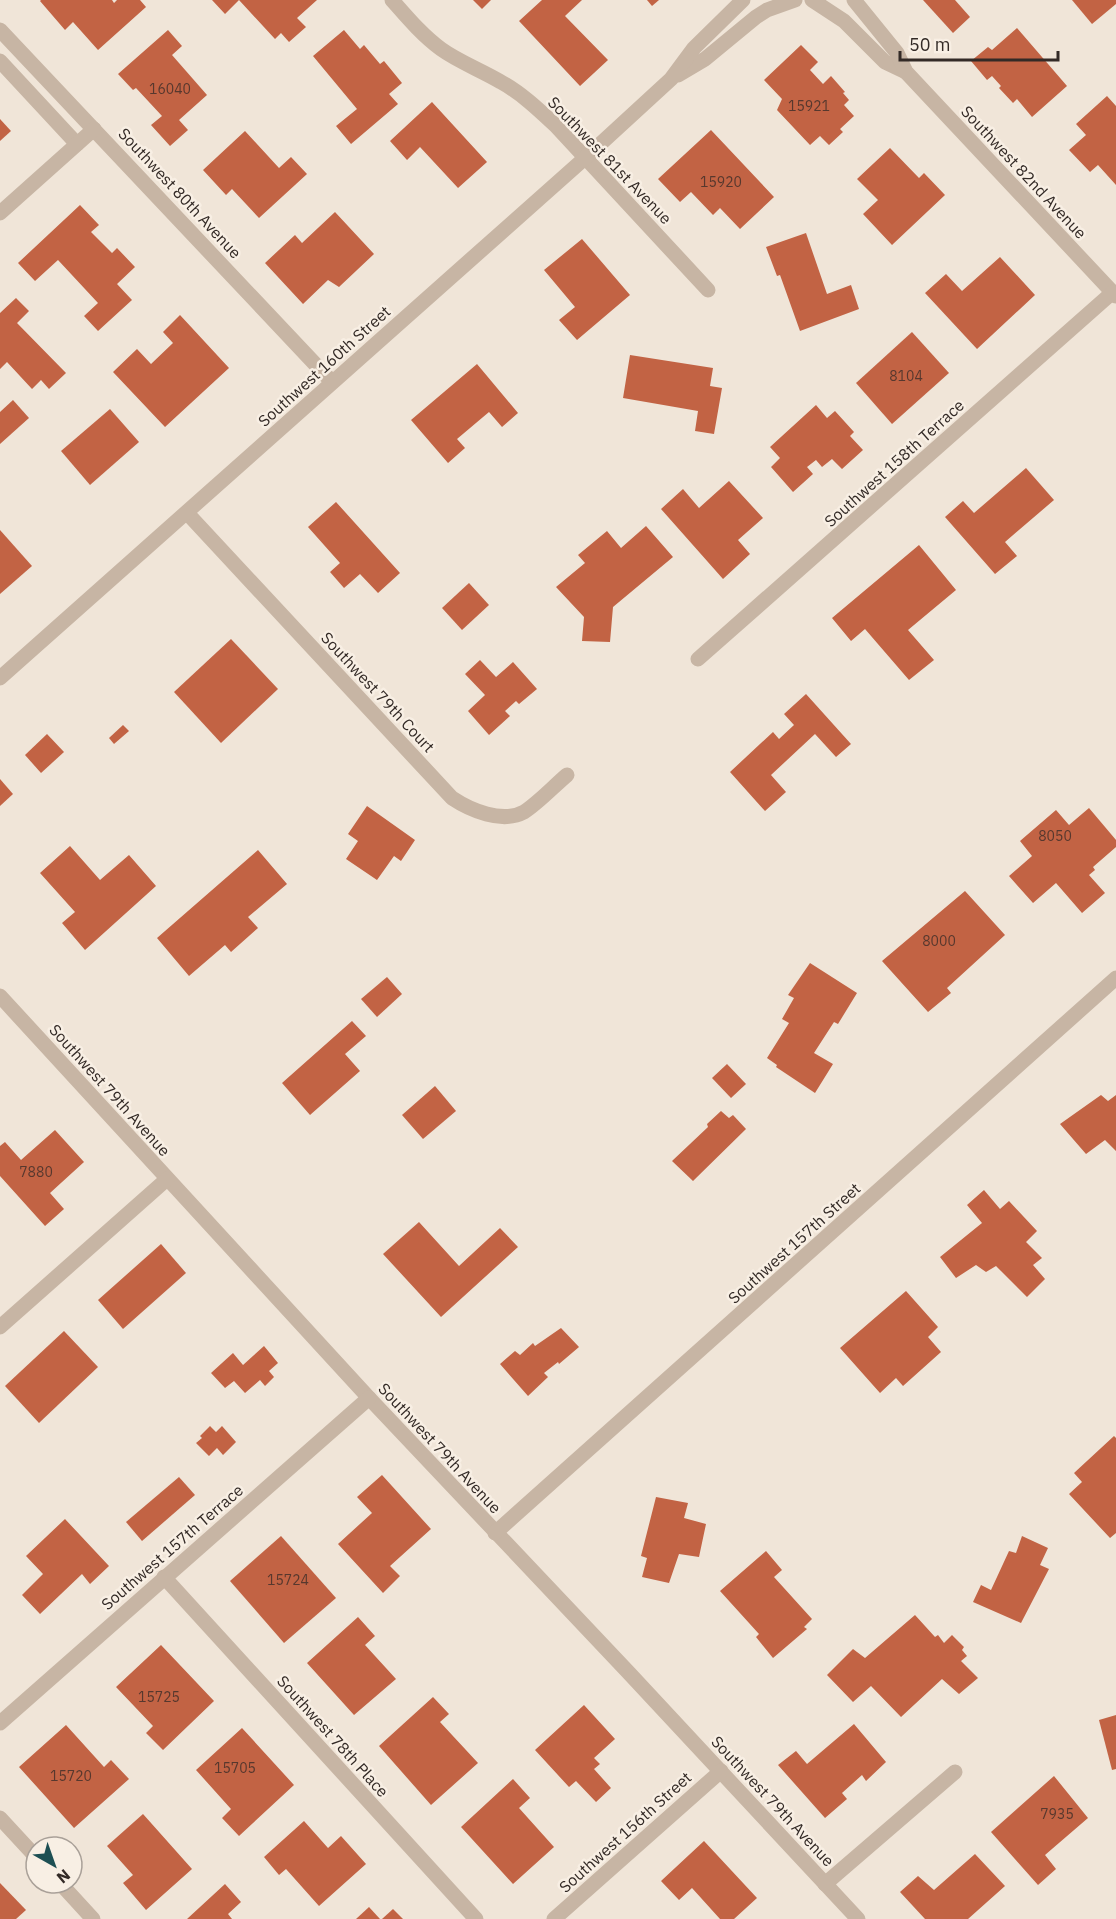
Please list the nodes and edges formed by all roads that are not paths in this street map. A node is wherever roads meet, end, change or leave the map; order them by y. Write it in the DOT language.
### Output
graph roads {
  1 [pos="392,0"];
  2 [pos="743,0"];
  3 [pos="795,0"];
  4 [pos="812,0"];
  5 [pos="854,0"];
  6 [pos="0,30"];
  7 [pos="0,61"];
  8 [pos="906,72"];
  9 [pos="671,79"];
  10 [pos="94,129"];
  11 [pos="77,144"];
  12 [pos="585,158"];
  13 [pos="0,213"];
  14 [pos="708,290"];
  15 [pos="1114,294"];
  16 [pos="332,382"];
  17 [pos="187,513"];
  18 [pos="698,660"];
  19 [pos="0,678"];
  20 [pos="567,775"];
  21 [pos="1116,978"];
  22 [pos="0,996"];
  23 [pos="167,1179"];
  24 [pos="0,1327"];
  25 [pos="369,1398"];
  26 [pos="495,1533"];
  27 [pos="164,1577"];
  28 [pos="0,1724"];
  29 [pos="721,1771"];
  30 [pos="955,1772"];
  31 [pos="0,1818"];
  32 [pos="24,1844"];
  33 [pos="825,1884"];
  34 [pos="71,1895"];
  35 [pos="93,1919"];
  36 [pos="476,1919"];
  37 [pos="554,1919"];
  38 [pos="858,1919"];
  1 -- 12 [label="street, Southwest 81st Avenue"];
  2 -- 9 [label="street, Southwest 160th Street"];
  3 -- 9 [label="street, Southwest 160th Street"];
  4 -- 8 [label="street, Southwest 82nd Avenue"];
  5 -- 8 [label="street, Southwest 82nd Avenue"];
  6 -- 10 [label="street, Southwest 80th Avenue"];
  7 -- 11 [label="street"];
  8 -- 15 [label="street, Southwest 82nd Avenue"];
  9 -- 12 [label="street, Southwest 160th Street"];
  10 -- 11 [label="street"];
  10 -- 16 [label="street, Southwest 80th Avenue"];
  11 -- 13 [label="street"];
  12 -- 14 [label="street, Southwest 81st Avenue"];
  12 -- 16 [label="street, Southwest 160th Street"];
  15 -- 18 [label="street, Southwest 158th Terrace"];
  16 -- 17 [label="street, Southwest 160th Street"];
  17 -- 19 [label="street, Southwest 160th Street"];
  17 -- 20 [label="street, Southwest 79th Court"];
  21 -- 26 [label="street, Southwest 157th Street"];
  22 -- 23 [label="street, Southwest 79th Avenue"];
  23 -- 24 [label="street"];
  23 -- 25 [label="street, Southwest 79th Avenue"];
  25 -- 26 [label="street, Southwest 79th Avenue"];
  25 -- 27 [label="street, Southwest 157th Terrace"];
  26 -- 29 [label="street, Southwest 79th Avenue"];
  27 -- 28 [label="street, Southwest 157th Terrace"];
  27 -- 36 [label="street, Southwest 78th Place"];
  29 -- 33 [label="street, Southwest 79th Avenue"];
  29 -- 37 [label="street, Southwest 156th Street"];
  30 -- 33 [label="street"];
  31 -- 32 [label="street"];
  33 -- 38 [label="street, Southwest 79th Avenue"];
  34 -- 35 [label="street"];
}
